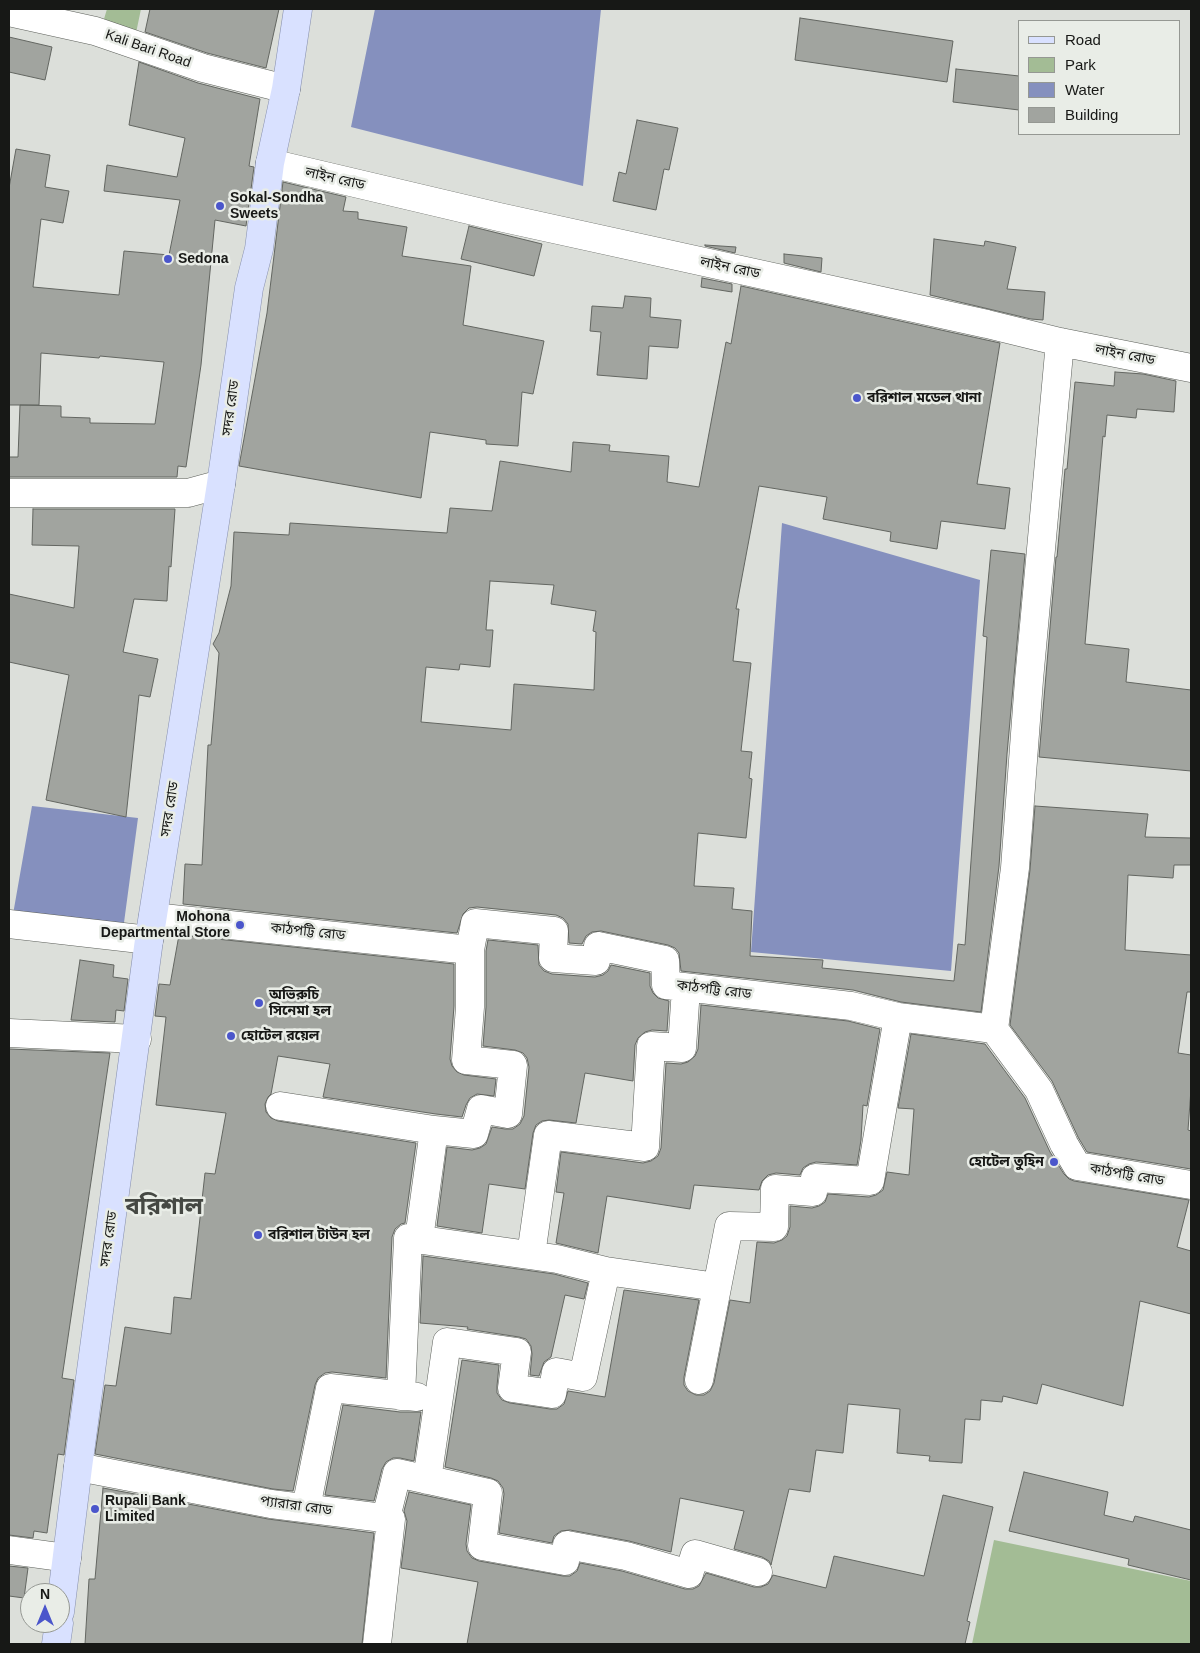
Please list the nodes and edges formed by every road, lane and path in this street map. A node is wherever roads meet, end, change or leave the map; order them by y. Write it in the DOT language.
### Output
graph roads {
  1 [pos="298,9"];
  2 [pos="9,12"];
  3 [pos="286,89"];
  4 [pos="270,163"];
  5 [pos="1060,342"];
  6 [pos="1191,368"];
  7 [pos="221,484"];
  8 [pos="9,493"];
  9 [pos="9,924"];
  10 [pos="151,928"];
  11 [pos="470,950"];
  12 [pos="686,988"];
  13 [pos="898,1017"];
  14 [pos="994,1029"];
  15 [pos="9,1032"];
  16 [pos="137,1039"];
  17 [pos="280,1106"];
  18 [pos="434,1130"];
  19 [pos="1191,1186"];
  20 [pos="419,1239"];
  21 [pos="531,1255"];
  22 [pos="606,1271"];
  23 [pos="717,1287"];
  24 [pos="699,1380"];
  25 [pos="401,1396"];
  26 [pos="439,1399"];
  27 [pos="78,1467"];
  28 [pos="427,1480"];
  29 [pos="306,1508"];
  30 [pos="386,1518"];
  31 [pos="9,1550"];
  32 [pos="67,1558"];
  33 [pos="758,1572"];
  34 [pos="64,1583"];
  35 [pos="377,1644"];
  1 -- 3 [label="main road, সদর রোড"];
  2 -- 3 [label="street, Kali Bari Road"];
  3 -- 4 [label="main road, সদর রোড"];
  4 -- 5 [label="street, লাইন রোড"];
  4 -- 7 [label="main road, সদর রোড"];
  5 -- 6 [label="street, লাইন রোড"];
  5 -- 14 [label="street"];
  7 -- 8 [label="street"];
  7 -- 10 [label="main road, সদর রোড"];
  9 -- 10 [label="street, কাঠপট্টি রোড"];
  10 -- 11 [label="street, কাঠপট্টি রোড"];
  10 -- 16 [label="main road, সদর রোড"];
  11 -- 12 [label="street, কাঠপট্টি রোড"];
  11 -- 18 [label="street"];
  12 -- 13 [label="street, কাঠপট্টি রোড"];
  12 -- 21 [label="street"];
  13 -- 14 [label="street, কাঠপট্টি রোড"];
  13 -- 23 [label="street"];
  14 -- 19 [label="street, কাঠপট্টি রোড"];
  15 -- 16 [label="street"];
  16 -- 27 [label="main road, সদর রোড"];
  17 -- 18 [label="street"];
  18 -- 20 [label="street"];
  20 -- 21 [label="street"];
  20 -- 25 [label="street"];
  21 -- 22 [label="street"];
  22 -- 23 [label="street"];
  22 -- 26 [label="street"];
  23 -- 24 [label="street"];
  25 -- 26 [label="street"];
  25 -- 29 [label="street"];
  26 -- 28 [label="street"];
  27 -- 29 [label="street, প্যারারা রোড"];
  27 -- 32 [label="main road, সদর রোড"];
  28 -- 30 [label="street"];
  28 -- 33 [label="street"];
  29 -- 30 [label="street, প্যারারা রোড"];
  30 -- 35 [label="street"];
  31 -- 32 [label="street"];
  32 -- 34 [label="main road, সদর রোড"];
}
